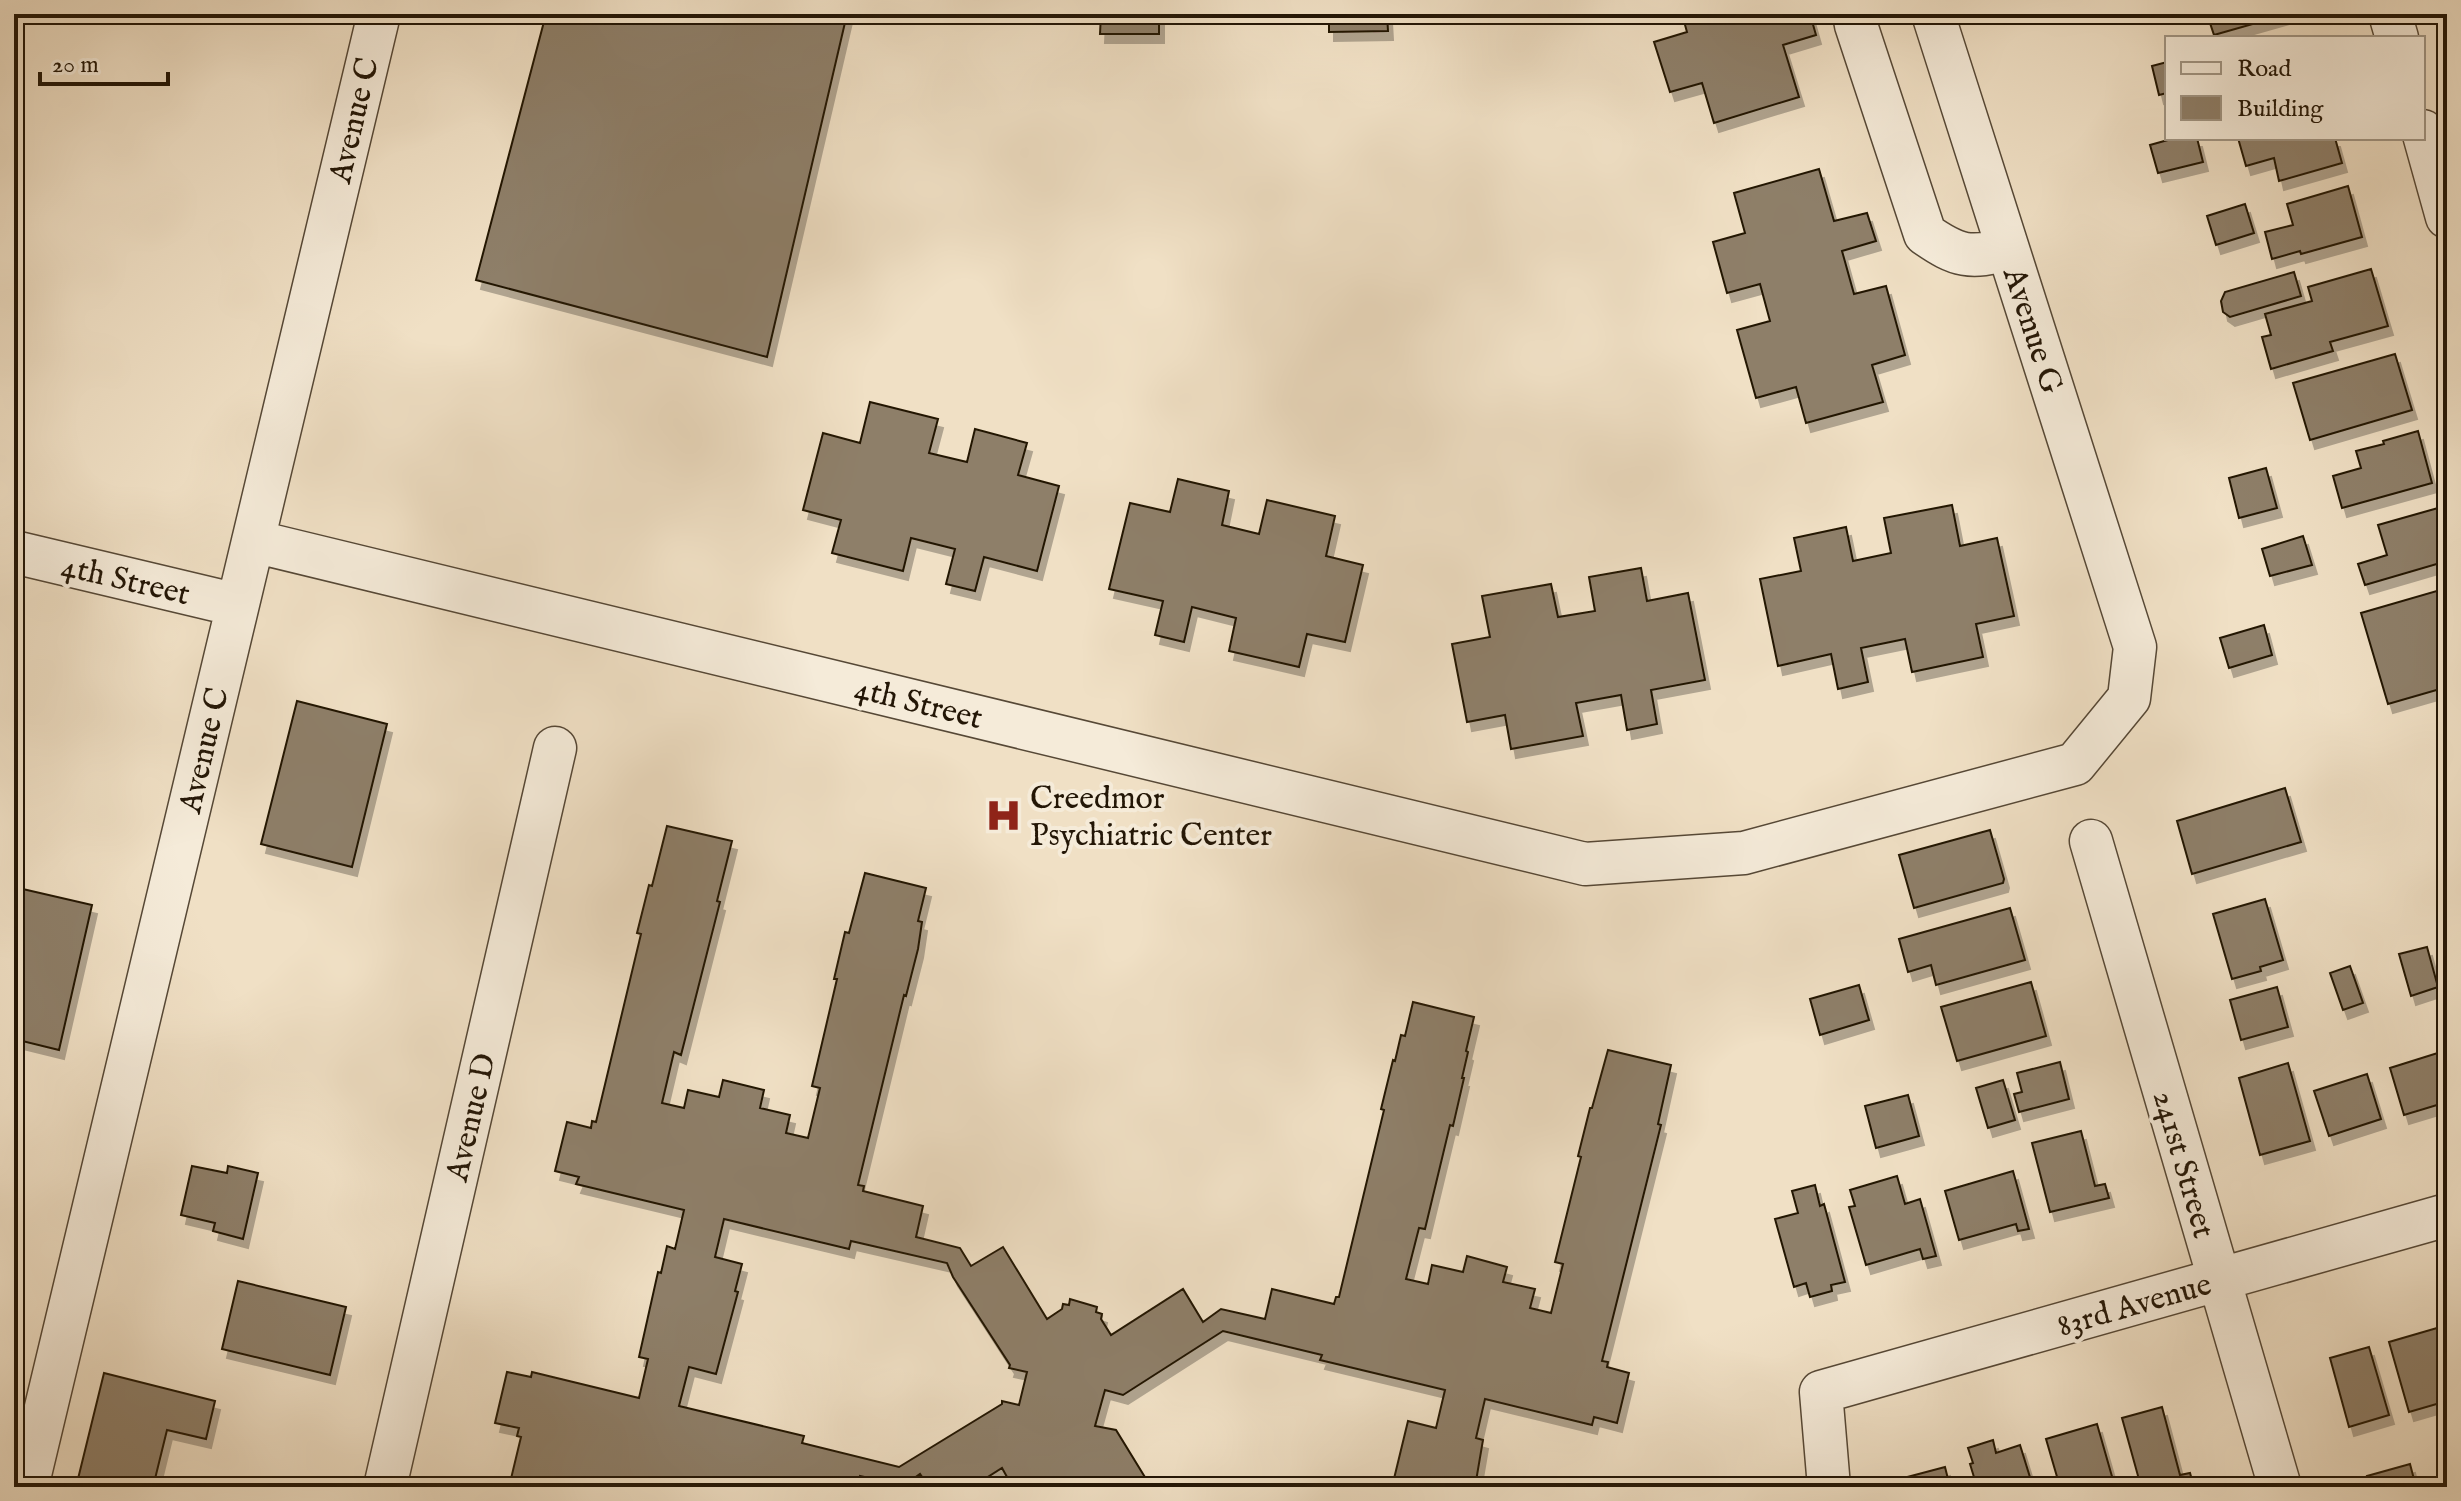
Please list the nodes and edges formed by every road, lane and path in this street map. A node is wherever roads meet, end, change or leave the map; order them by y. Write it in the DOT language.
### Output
graph roads {
  1 [pos="1854,14"];
  2 [pos="1933,14"];
  3 [pos="2390,14"];
  4 [pos="368,16"];
  5 [pos="2396,36"];
  6 [pos="2425,138"];
  7 [pos="2447,217"];
  8 [pos="2008,249"];
  9 [pos="253,541"];
  10 [pos="14,552"];
  11 [pos="237,605"];
  12 [pos="2135,647"];
  13 [pos="555,748"];
  14 [pos="2091,841"];
  15 [pos="2447,1215"];
  16 [pos="2219,1279"];
  17 [pos="27,1487"];
  18 [pos="385,1487"];
  19 [pos="1829,1487"];
  20 [pos="2280,1487"];
  1 -- 8 [label="street"];
  2 -- 8 [label="street, Avenue G"];
  3 -- 5 [label="street"];
  4 -- 9 [label="street, Avenue C"];
  6 -- 7 [label="street"];
  8 -- 12 [label="street, Avenue G"];
  9 -- 11 [label="street, Avenue C"];
  9 -- 12 [label="street, 4th Street"];
  10 -- 11 [label="street, 4th Street"];
  11 -- 17 [label="street, Avenue C"];
  13 -- 18 [label="street, Avenue D"];
  14 -- 16 [label="street, 241st Street"];
  15 -- 16 [label="street, 83rd Avenue"];
  16 -- 19 [label="street, 83rd Avenue"];
  16 -- 20 [label="street, 241st Street"];
}
